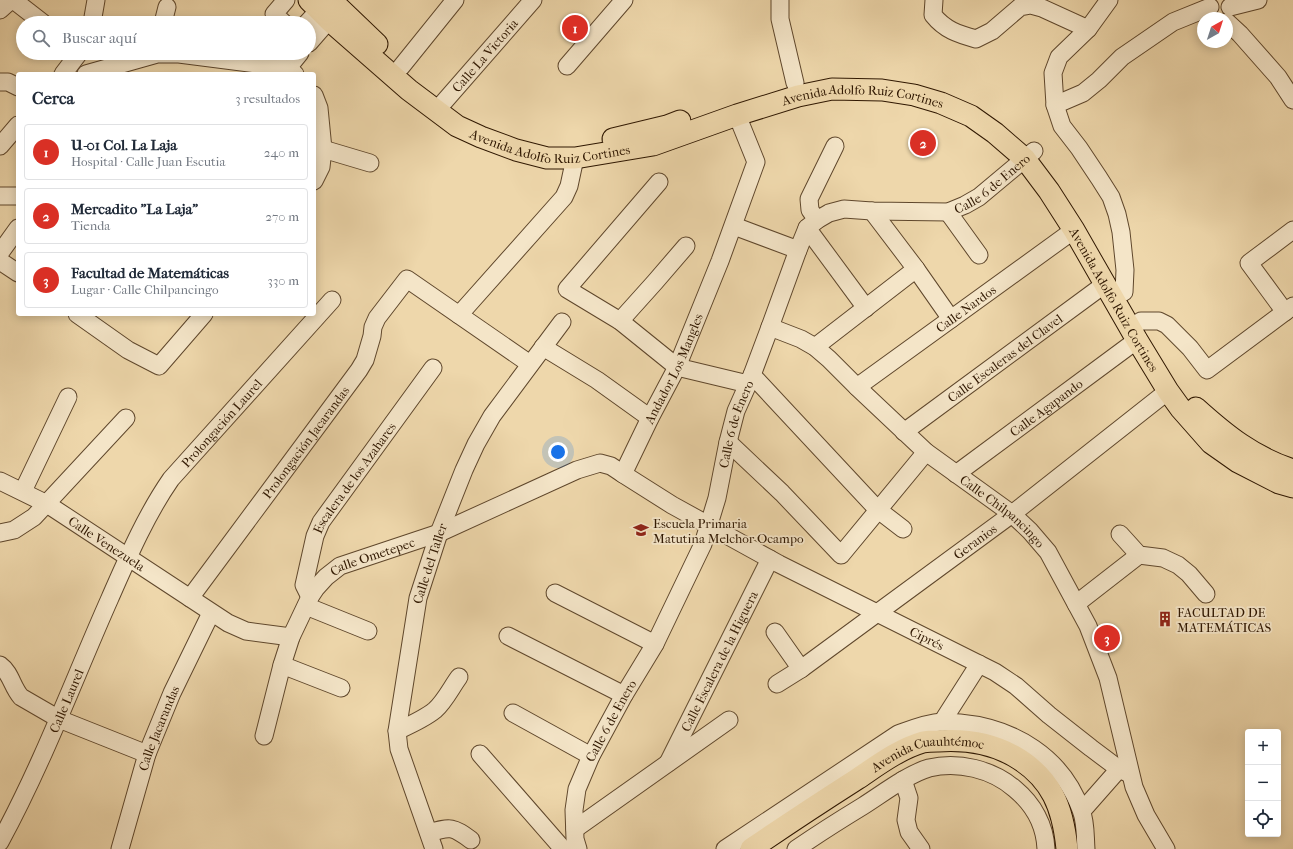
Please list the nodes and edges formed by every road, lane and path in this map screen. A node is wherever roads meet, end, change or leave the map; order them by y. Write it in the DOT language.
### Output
graph roads {
  1 [pos="96,0"];
  2 [pos="286,0"];
  3 [pos="455,0"];
  4 [pos="533,0"];
  5 [pos="624,0"];
  6 [pos="780,0"];
  7 [pos="934,0"];
  8 [pos="1109,0"];
  9 [pos="1258,0"];
  10 [pos="518,7"];
  11 [pos="0,10"];
  12 [pos="319,10"];
  13 [pos="1220,10"];
  14 [pos="34,16"];
  15 [pos="93,16"];
  16 [pos="276,16"];
  17 [pos="316,20"];
  18 [pos="1088,29"];
  19 [pos="74,60"];
  20 [pos="133,60"];
  21 [pos="216,60"];
  22 [pos="296,60"];
  23 [pos="567,66"];
  24 [pos="401,67"];
  25 [pos="65,72"];
  26 [pos="93,72"];
  27 [pos="289,72"];
  28 [pos="0,82"];
  29 [pos="795,83"];
  30 [pos="16,86"];
  31 [pos="316,100"];
  32 [pos="1293,100"];
  33 [pos="440,106"];
  34 [pos="1055,106"];
  35 [pos="737,115"];
  36 [pos="16,127"];
  37 [pos="0,146"];
  38 [pos="835,146"];
  39 [pos="323,149"];
  40 [pos="1030,155"];
  41 [pos="575,158"];
  42 [pos="370,163"];
  43 [pos="316,178"];
  44 [pos="659,182"];
  45 [pos="0,196"];
  46 [pos="16,196"];
  47 [pos="872,211"];
  48 [pos="948,212"];
  49 [pos="812,224"];
  50 [pos="734,226"];
  51 [pos="1074,230"];
  52 [pos="1293,230"];
  53 [pos="16,231"];
  54 [pos="686,246"];
  55 [pos="798,250"];
  56 [pos="0,253"];
  57 [pos="979,255"];
  58 [pos="0,261"];
  59 [pos="916,269"];
  60 [pos="16,272"];
  61 [pos="1114,288"];
  62 [pos="332,300"];
  63 [pos="866,308"];
  64 [pos="1289,309"];
  65 [pos="80,316"];
  66 [pos="202,316"];
  67 [pos="459,316"];
  68 [pos="951,319"];
  69 [pos="620,321"];
  70 [pos="562,322"];
  71 [pos="770,327"];
  72 [pos="1136,330"];
  73 [pos="543,347"];
  74 [pos="815,347"];
  75 [pos="530,364"];
  76 [pos="677,367"];
  77 [pos="433,368"];
  78 [pos="750,379"];
  79 [pos="857,387"];
  80 [pos="1168,391"];
  81 [pos="68,397"];
  82 [pos="126,418"];
  83 [pos="650,418"];
  84 [pos="904,432"];
  85 [pos="728,442"];
  86 [pos="926,452"];
  87 [pos="600,463"];
  88 [pos="1293,470"];
  89 [pos="622,474"];
  90 [pos="956,474"];
  91 [pos="0,481"];
  92 [pos="1293,487"];
  93 [pos="24,491"];
  94 [pos="47,504"];
  95 [pos="877,509"];
  96 [pos="1012,514"];
  97 [pos="710,526"];
  98 [pos="903,530"];
  99 [pos="0,533"];
  100 [pos="439,533"];
  101 [pos="1120,534"];
  102 [pos="1139,555"];
  103 [pos="128,558"];
  104 [pos="770,559"];
  105 [pos="555,593"];
  106 [pos="1206,594"];
  107 [pos="190,598"];
  108 [pos="308,602"];
  109 [pos="1076,604"];
  110 [pos="211,613"];
  111 [pos="876,613"];
  112 [pos="368,631"];
  113 [pos="775,632"];
  114 [pos="508,636"];
  115 [pos="291,637"];
  116 [pos="655,644"];
  117 [pos="979,664"];
  118 [pos="0,665"];
  119 [pos="282,665"];
  120 [pos="801,669"];
  121 [pos="459,677"];
  122 [pos="778,684"];
  123 [pos="341,688"];
  124 [pos="624,695"];
  125 [pos="513,713"];
  126 [pos="59,719"];
  127 [pos="729,720"];
  128 [pos="942,722"];
  129 [pos="397,731"];
  130 [pos="264,736"];
  131 [pos="147,754"];
  132 [pos="480,754"];
  133 [pos="591,756"];
  134 [pos="668,763"];
  135 [pos="1125,771"];
  136 [pos="903,780"];
  137 [pos="846,786"];
  138 [pos="815,788"];
  139 [pos="1082,811"];
  140 [pos="575,829"];
  141 [pos="471,840"];
  142 [pos="432,841"];
  143 [pos="0,842"];
  144 [pos="804,847"];
  145 [pos="120,849"];
  146 [pos="563,849"];
  147 [pos="578,849"];
  148 [pos="725,849"];
  149 [pos="751,849"];
  150 [pos="772,849"];
  151 [pos="922,849"];
  152 [pos="1046,849"];
  153 [pos="1054,849"];
  154 [pos="1067,849"];
  155 [pos="1086,849"];
  156 [pos="1166,849"];
  1 -- 15 [label="street"];
  2 -- 16 [label="street"];
  3 -- 24 [label="street"];
  4 -- 10 [label="street, Calle La Victoria"];
  5 -- 23 [label="street"];
  6 -- 29 [label="street"];
  7 -- 18 [label="street"];
  8 -- 18 [label="street"];
  9 -- 13 [label="street"];
  10 -- 33 [label="street, Calle La Victoria"];
  11 -- 14 [label="street"];
  12 -- 17 [label="street"];
  12 -- 24 [label="main road, Avenida Adolfo Ruiz Cortines"];
  12 -- 33 [label="main road, Avenida Adolfo Ruiz Cortines"];
  13 -- 32 [label="street"];
  13 -- 34 [label="street"];
  18 -- 34 [label="street"];
  19 -- 25 [label="street"];
  20 -- 26 [label="street"];
  21 -- 27 [label="street"];
  22 -- 27 [label="street"];
  24 -- 33 [label="main road, Avenida Adolfo Ruiz Cortines"];
  28 -- 30 [label="street"];
  29 -- 33 [label="main road, Avenida Adolfo Ruiz Cortines"];
  29 -- 40 [label="main road, Avenida Adolfo Ruiz Cortines"];
  31 -- 39 [label="street"];
  33 -- 41 [label="main road, Avenida Adolfo Ruiz Cortines"];
  34 -- 61 [label="street"];
  35 -- 40 [label="main road, Avenida Adolfo Ruiz Cortines"];
  35 -- 41 [label="main road, Avenida Adolfo Ruiz Cortines"];
  35 -- 50 [label="street, Andador Los Mangles"];
  36 -- 37 [label="street"];
  38 -- 49 [label="street"];
  39 -- 42 [label="street"];
  39 -- 43 [label="street"];
  40 -- 48 [label="street, Calle 6 de Enero"];
  40 -- 51 [label="main road, Avenida Adolfo Ruiz Cortines"];
  40 -- 61 [label="main road, Avenida Adolfo Ruiz Cortines"];
  41 -- 67 [label="street"];
  44 -- 69 [label="street"];
  45 -- 46 [label="street"];
  47 -- 48 [label="street, Calle 6 de Enero"];
  47 -- 49 [label="street, Calle 6 de Enero"];
  47 -- 59 [label="street"];
  48 -- 57 [label="street"];
  49 -- 55 [label="street, Calle 6 de Enero"];
  49 -- 63 [label="street"];
  50 -- 55 [label="street"];
  50 -- 76 [label="street, Andador Los Mangles"];
  51 -- 61 [label="main road, Avenida Adolfo Ruiz Cortines"];
  51 -- 68 [label="street, Calle Nardos"];
  52 -- 64 [label="street"];
  53 -- 56 [label="street"];
  54 -- 69 [label="street"];
  55 -- 71 [label="street, Calle 6 de Enero"];
  58 -- 60 [label="street"];
  59 -- 63 [label="street"];
  59 -- 68 [label="street"];
  61 -- 72 [label="main road, Avenida Adolfo Ruiz Cortines"];
  61 -- 84 [label="street, Calle Escaleras del Clavel"];
  62 -- 103 [label="street, Prolongación Laurel"];
  63 -- 74 [label="street"];
  64 -- 72 [label="street"];
  65 -- 66 [label="street"];
  67 -- 75 [label="street"];
  67 -- 107 [label="street, Prolongación Jacarandas"];
  68 -- 79 [label="street, Calle Nardos"];
  69 -- 76 [label="street"];
  70 -- 73 [label="street, Calle del Taller"];
  71 -- 74 [label="street, Calle Chilpancingo"];
  71 -- 78 [label="street, Calle 6 de Enero"];
  72 -- 80 [label="main road, Avenida Adolfo Ruiz Cortines"];
  72 -- 88 [label="main road, Avenida Adolfo Ruiz Cortines"];
  72 -- 90 [label="street, Calle Agapando"];
  73 -- 75 [label="street, Calle del Taller"];
  73 -- 83 [label="street"];
  74 -- 79 [label="street, Calle Chilpancingo"];
  75 -- 100 [label="street, Calle del Taller"];
  76 -- 78 [label="street"];
  76 -- 83 [label="street, Andador Los Mangles"];
  77 -- 108 [label="street, Escalera de los Azahares"];
  78 -- 85 [label="street, Calle 6 de Enero"];
  78 -- 95 [label="street"];
  79 -- 84 [label="street, Calle Chilpancingo"];
  80 -- 92 [label="main road, Avenida Adolfo Ruiz Cortines"];
  80 -- 96 [label="street, Geranios"];
  81 -- 93 [label="street"];
  82 -- 94 [label="street"];
  83 -- 89 [label="street, Andador Los Mangles"];
  84 -- 86 [label="street, Calle Chilpancingo"];
  85 -- 95 [label="street"];
  85 -- 97 [label="street, Calle 6 de Enero"];
  86 -- 90 [label="street, Calle Chilpancingo"];
  86 -- 95 [label="street"];
  87 -- 89 [label="street, Ciprés"];
  87 -- 100 [label="street, Calle Ometepec"];
  89 -- 97 [label="street, Ciprés"];
  90 -- 96 [label="street, Calle Chilpancingo"];
  91 -- 93 [label="street, Calle Venezuela"];
  93 -- 94 [label="street, Calle Venezuela"];
  94 -- 99 [label="street"];
  94 -- 103 [label="street, Calle Venezuela"];
  95 -- 98 [label="street"];
  96 -- 109 [label="street, Calle Chilpancingo"];
  96 -- 111 [label="street, Geranios"];
  97 -- 104 [label="street, Ciprés"];
  97 -- 116 [label="street, Calle 6 de Enero"];
  100 -- 108 [label="street, Calle Ometepec"];
  100 -- 129 [label="street, Calle del Taller"];
  101 -- 102 [label="street"];
  102 -- 106 [label="street"];
  102 -- 109 [label="street"];
  103 -- 107 [label="street, Calle Venezuela"];
  103 -- 126 [label="street, Calle Laurel"];
  104 -- 111 [label="street, Ciprés"];
  104 -- 134 [label="street, Calle Escalera de la Higuera"];
  105 -- 116 [label="street"];
  107 -- 110 [label="street, Calle Venezuela"];
  108 -- 112 [label="street"];
  108 -- 115 [label="street, Calle Ometepec"];
  109 -- 135 [label="street, Calle Chilpancingo"];
  110 -- 115 [label="street, Calle Venezuela"];
  110 -- 131 [label="street, Calle Jacarandas"];
  111 -- 117 [label="street, Ciprés"];
  111 -- 120 [label="street, Geranios"];
  113 -- 120 [label="street"];
  114 -- 124 [label="street"];
  115 -- 119 [label="street, Calle Ometepec"];
  116 -- 124 [label="street, Calle 6 de Enero"];
  117 -- 128 [label="street"];
  117 -- 135 [label="street, Ciprés"];
  118 -- 126 [label="street"];
  119 -- 123 [label="street"];
  119 -- 130 [label="street, Calle Ometepec"];
  120 -- 122 [label="street, Geranios"];
  121 -- 129 [label="street"];
  124 -- 133 [label="street, Calle 6 de Enero"];
  125 -- 133 [label="street"];
  126 -- 131 [label="street"];
  126 -- 143 [label="street, Calle Laurel"];
  127 -- 134 [label="street"];
  128 -- 138 [label="street"];
  128 -- 139 [label="street"];
  129 -- 142 [label="street, Calle del Taller"];
  131 -- 145 [label="street, Calle Jacarandas"];
  132 -- 146 [label="street"];
  133 -- 140 [label="street, Calle 6 de Enero"];
  134 -- 140 [label="street"];
  135 -- 139 [label="street"];
  135 -- 156 [label="street, Calle Chilpancingo"];
  136 -- 144 [label="street"];
  136 -- 151 [label="street"];
  136 -- 152 [label="street"];
  137 -- 138 [label="main road"];
  137 -- 149 [label="main road, Avenida Cuauhtémoc"];
  137 -- 154 [label="main road, Avenida Cuauhtémoc"];
  138 -- 148 [label="street"];
  139 -- 155 [label="street"];
  140 -- 147 [label="street, Calle 6 de Enero"];
  141 -- 142 [label="street, Calle del Taller"];
  150 -- 153 [label="main road, Avenida Cuauhtémoc"];
}
